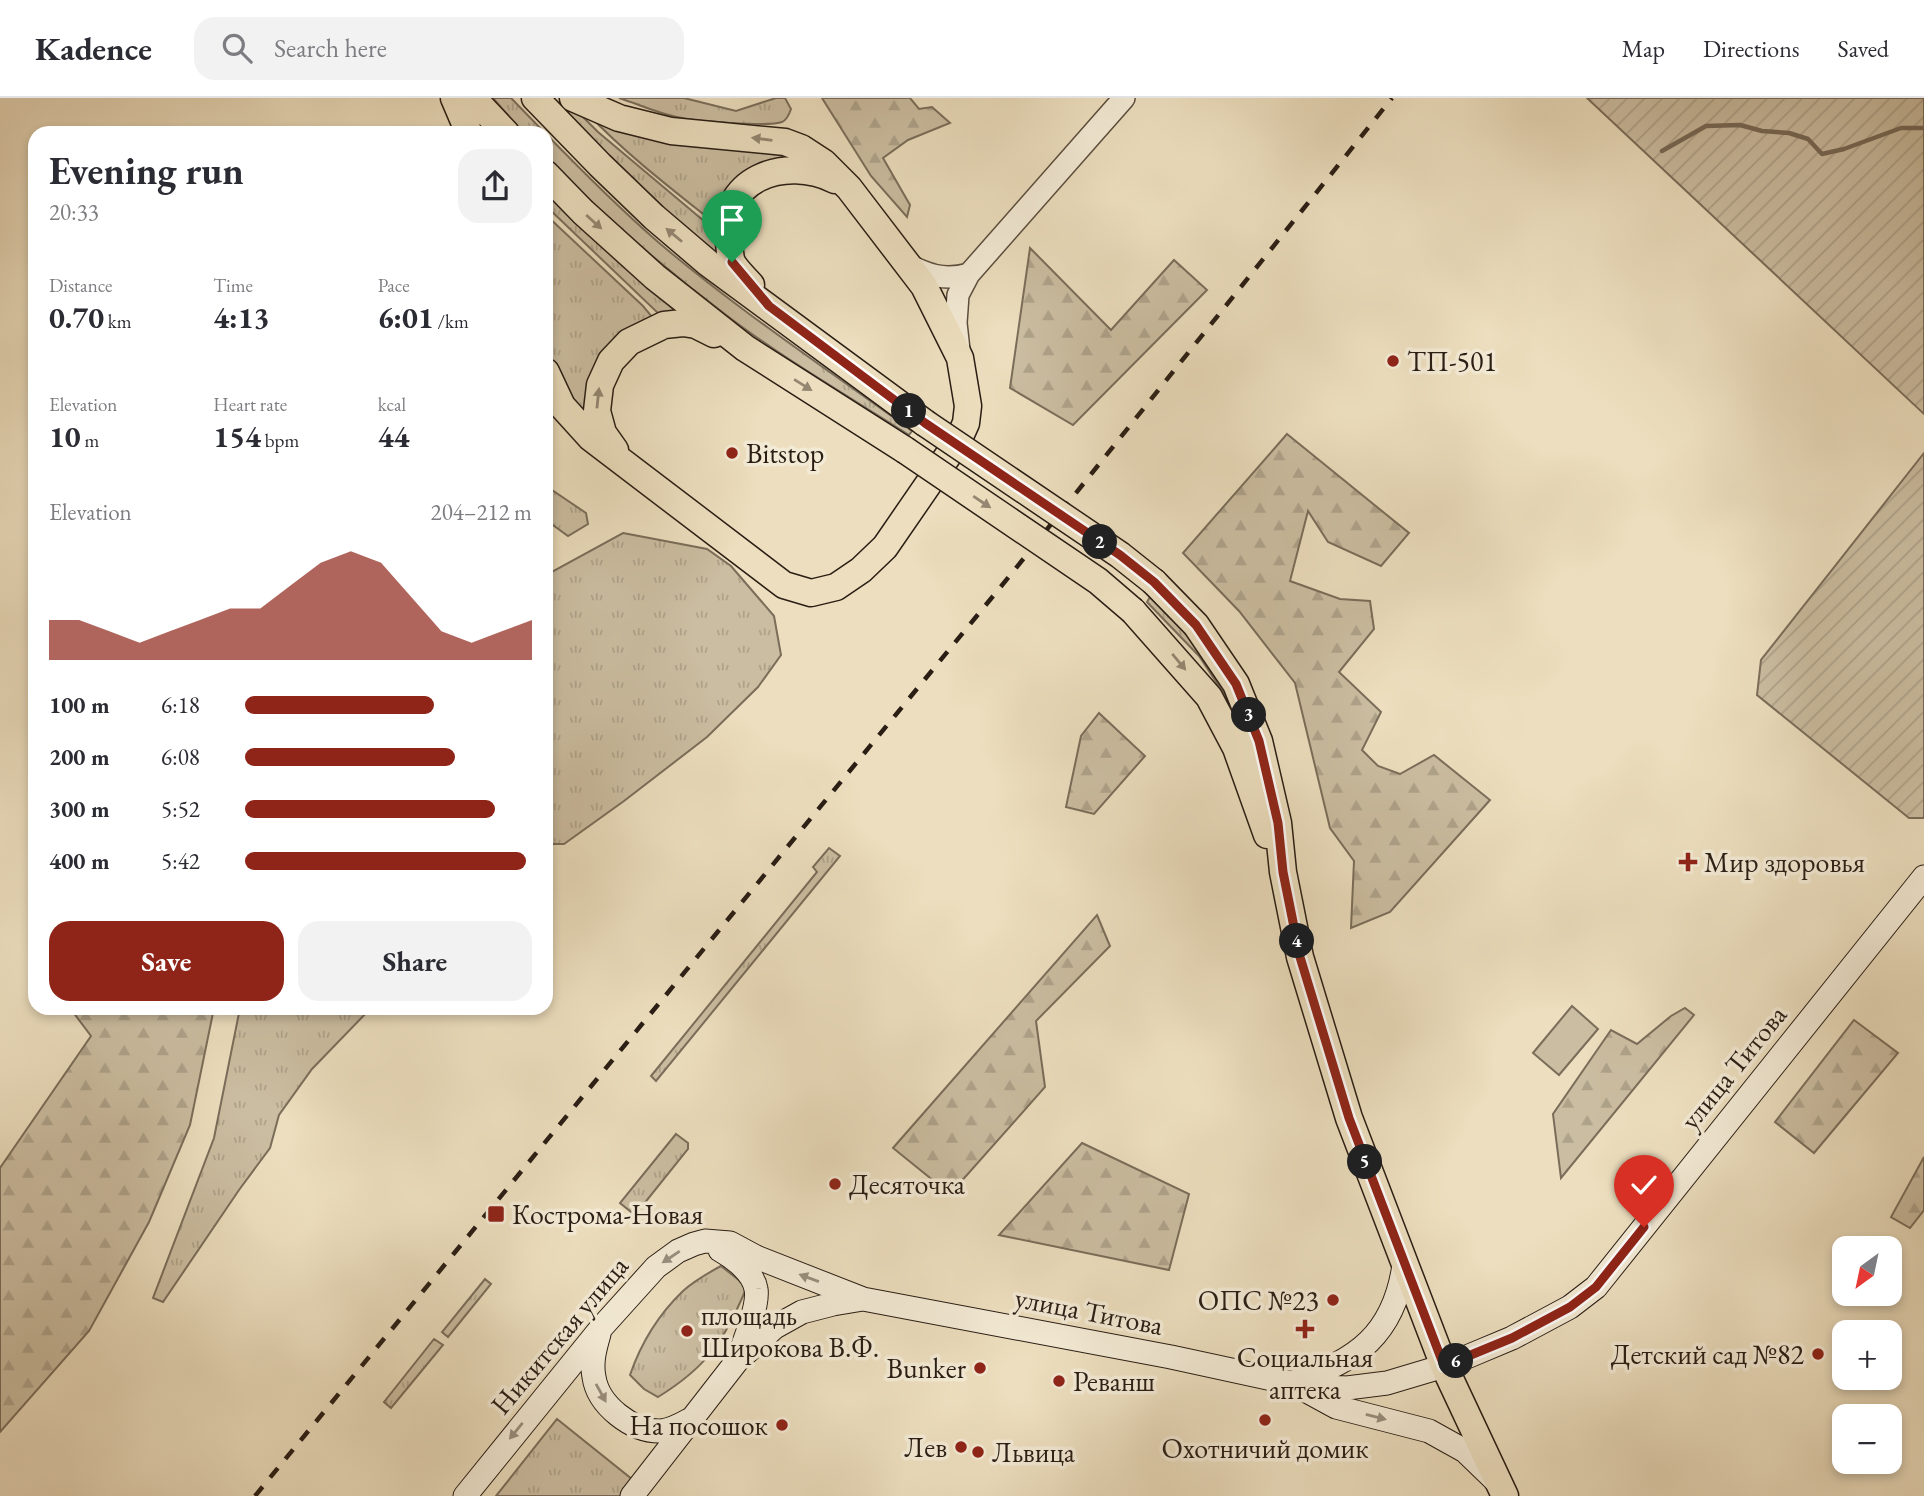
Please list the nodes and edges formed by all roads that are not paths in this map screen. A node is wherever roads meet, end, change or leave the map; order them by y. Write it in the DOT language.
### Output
graph roads {
  1 [pos="454,98"];
  2 [pos="473,98"];
  3 [pos="535,98"];
  4 [pos="573,98"];
  5 [pos="1124,98"];
  6 [pos="466,126"];
  7 [pos="499,126"];
  8 [pos="553,181"];
  9 [pos="849,188"];
  10 [pos="905,262"];
  11 [pos="969,274"];
  12 [pos="769,306"];
  13 [pos="745,348"];
  14 [pos="960,358"];
  15 [pos="553,387"];
  16 [pos="621,460"];
  17 [pos="1283,872"];
  18 [pos="1924,877"];
  19 [pos="705,1241"];
  20 [pos="1404,1265"];
  21 [pos="863,1299"];
  22 [pos="601,1328"];
  23 [pos="737,1361"];
  24 [pos="1444,1366"];
  25 [pos="1291,1382"];
  26 [pos="694,1417"];
  27 [pos="1502,1490"];
  28 [pos="465,1496"];
  29 [pos="632,1496"];
  1 -- 6 [label="main road"];
  2 -- 7 [label="main road"];
  12 -- 3 [label="main road, one-way"];
  9 -- 4 [label="main road, one-way"];
  5 -- 11 [label="street"];
  8 -- 13 [label="main road, one-way"];
  9 -- 10 [label="main road"];
  9 -- 12 [label="main road"];
  10 -- 11 [label="street"];
  10 -- 14 [label="main road"];
  11 -- 14 [label="street"];
  12 -- 17 [label="main road, bridge"];
  16 -- 13 [label="main road, one-way"];
  13 -- 17 [label="main road, one-way, bridge"];
  14 -- 16 [label="main road"];
  15 -- 16 [label="main road"];
  17 -- 20 [label="main road"];
  18 -- 24 [label="main road, улица Титова"];
  21 -- 19 [label="main road, one-way"];
  19 -- 22 [label="main road, Никитская улица, one-way"];
  19 -- 23 [label="main road"];
  20 -- 24 [label="main road"];
  20 -- 25 [label="main road"];
  21 -- 23 [label="main road"];
  21 -- 25 [label="main road, улица Титова"];
  22 -- 26 [label="main road, one-way"];
  22 -- 28 [label="main road, Никитская улица, one-way"];
  23 -- 26 [label="main road"];
  24 -- 25 [label="main road, улица Титова"];
  24 -- 27 [label="main road"];
  25 -- 27 [label="main road, one-way"];
  26 -- 29 [label="main road"];
}
